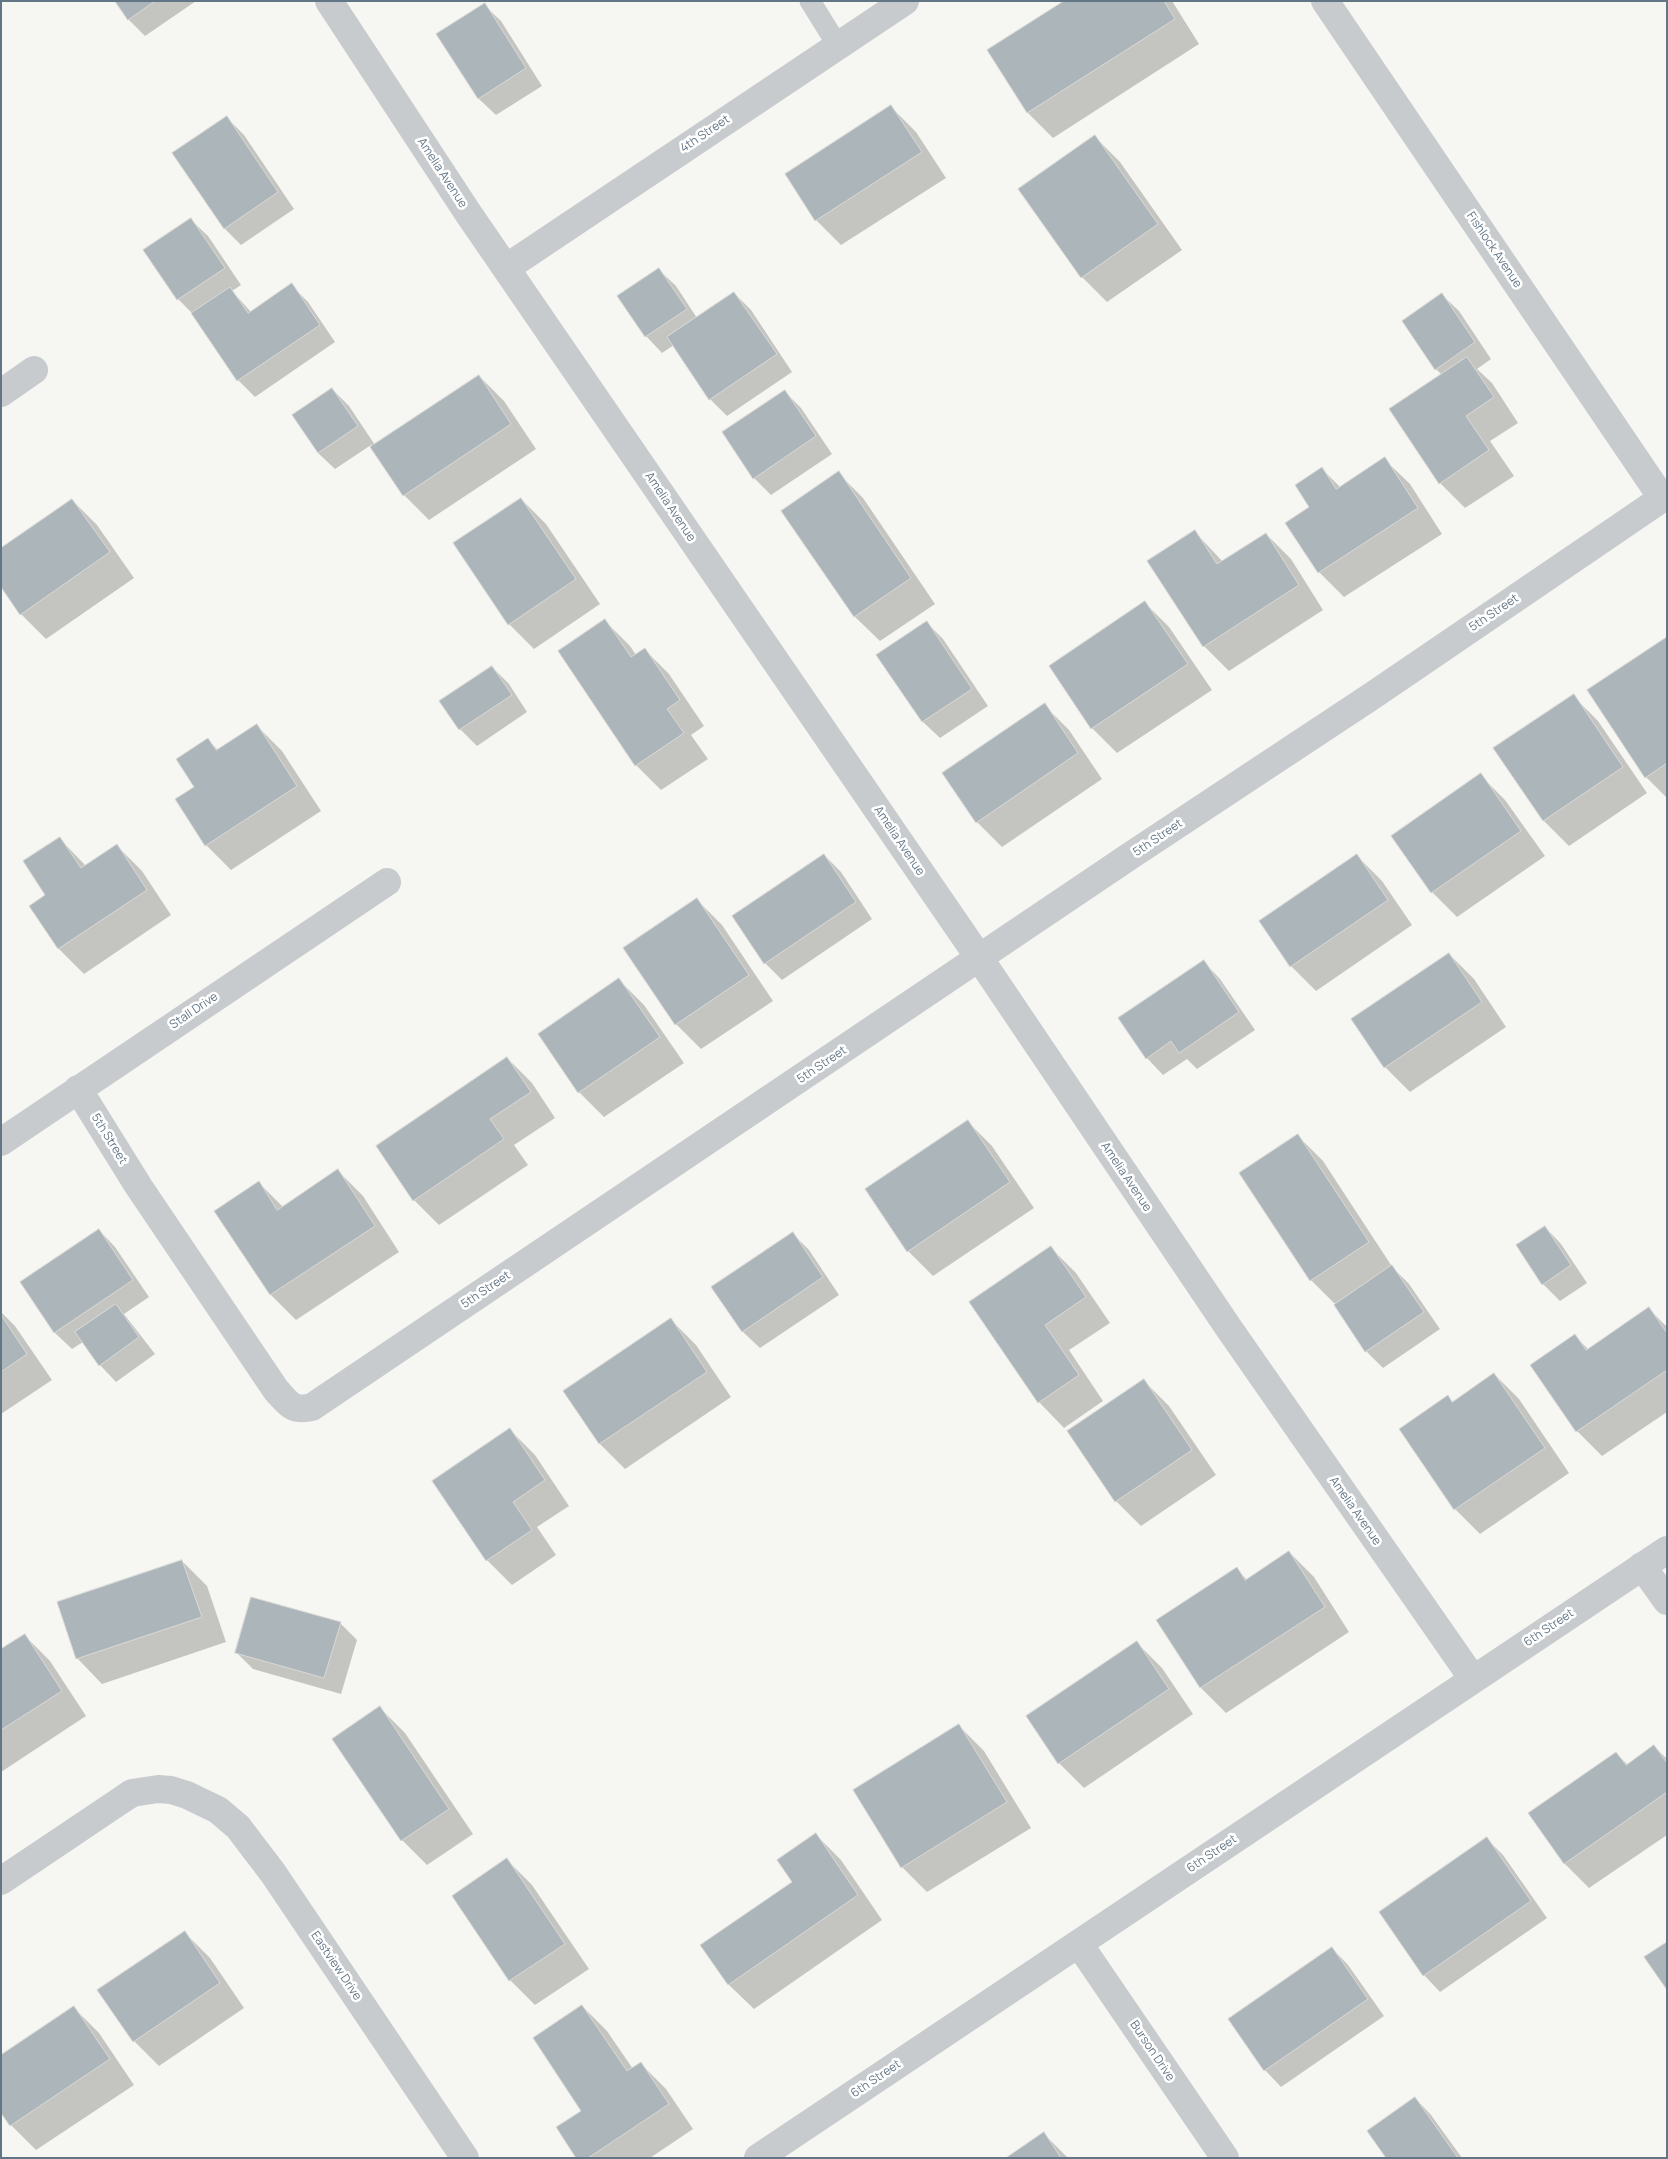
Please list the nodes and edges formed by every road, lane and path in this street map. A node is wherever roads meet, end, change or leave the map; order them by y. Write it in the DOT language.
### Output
graph roads {
  1 [pos="329,1"];
  2 [pos="810,1"];
  3 [pos="905,1"];
  4 [pos="1325,1"];
  5 [pos="838,46"];
  6 [pos="506,268"];
  7 [pos="34,370"];
  8 [pos="1,393"];
  9 [pos="1664,497"];
  10 [pos="387,882"];
  11 [pos="980,959"];
  12 [pos="78,1089"];
  13 [pos="1,1142"];
  14 [pos="1667,1550"];
  15 [pos="1642,1566"];
  16 [pos="1667,1601"];
  17 [pos="1473,1679"];
  18 [pos="1,1881"];
  19 [pos="1079,1944"];
  20 [pos="465,2158"];
  21 [pos="758,2158"];
  22 [pos="1225,2158"];
  1 -- 6 [label="street, Amelia Avenue"];
  2 -- 5 [label="lane"];
  3 -- 5 [label="street, 4th Street"];
  4 -- 9 [label="street, Fishlock Avenue"];
  5 -- 6 [label="street, 4th Street"];
  6 -- 11 [label="street, Amelia Avenue"];
  7 -- 8 [label="street"];
  9 -- 11 [label="street, 5th Street"];
  10 -- 12 [label="street, Stall Drive"];
  11 -- 12 [label="street, 5th Street"];
  11 -- 17 [label="street, Amelia Avenue"];
  12 -- 13 [label="street, Stall Drive"];
  14 -- 15 [label="street, 6th Street"];
  15 -- 16 [label="street"];
  15 -- 17 [label="street, 6th Street"];
  17 -- 19 [label="street, 6th Street"];
  18 -- 20 [label="street, Eastview Drive"];
  19 -- 21 [label="street, 6th Street"];
  19 -- 22 [label="street, Burson Drive"];
}
